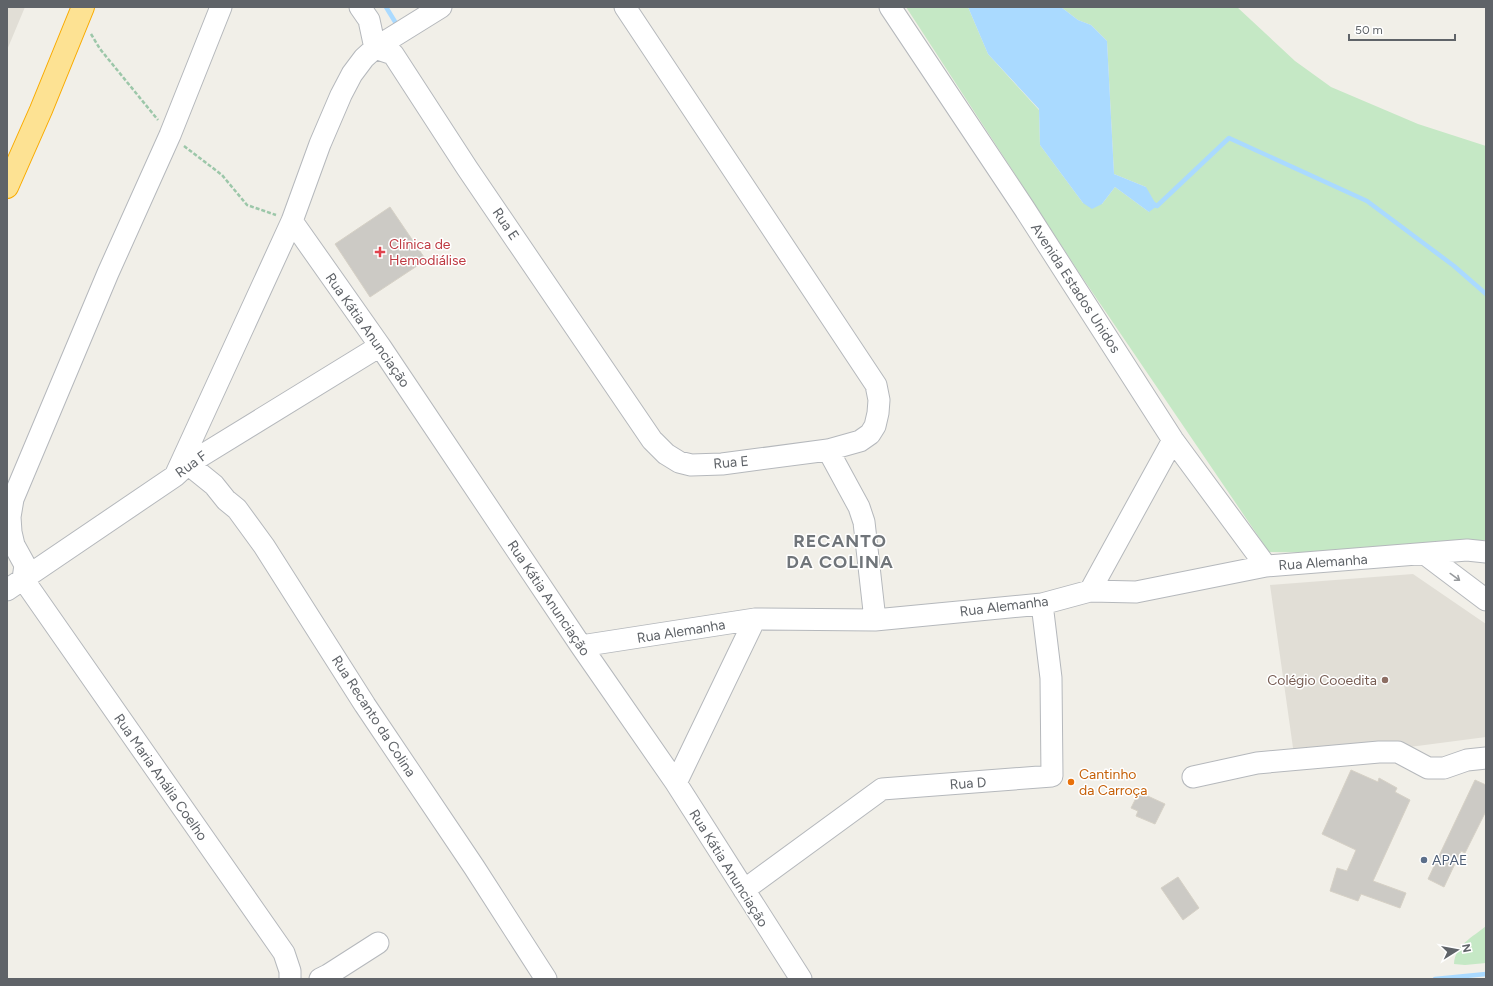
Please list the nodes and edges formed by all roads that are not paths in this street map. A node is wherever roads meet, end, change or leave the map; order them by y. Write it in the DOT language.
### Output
graph roads {
  1 [pos="84,7"];
  2 [pos="221,7"];
  3 [pos="360,7"];
  4 [pos="441,7"];
  5 [pos="624,7"];
  6 [pos="890,7"];
  7 [pos="375,48"];
  8 [pos="7,187"];
  9 [pos="292,221"];
  10 [pos="380,346"];
  11 [pos="1173,440"];
  12 [pos="828,450"];
  13 [pos="182,470"];
  14 [pos="1486,552"];
  15 [pos="1425,554"];
  16 [pos="1266,566"];
  17 [pos="15,584"];
  18 [pos="1090,591"];
  19 [pos="1486,600"];
  20 [pos="1042,604"];
  21 [pos="755,619"];
  22 [pos="875,620"];
  23 [pos="581,646"];
  24 [pos="1486,758"];
  25 [pos="1193,777"];
  26 [pos="676,783"];
  27 [pos="744,890"];
  28 [pos="378,943"];
  29 [pos="290,979"];
  30 [pos="320,979"];
  31 [pos="546,979"];
  32 [pos="801,979"];
  1 -- 8 [label="highway"];
  2 -- 17 [label="street"];
  3 -- 7 [label="street"];
  4 -- 7 [label="street"];
  5 -- 12 [label="street, Rua E"];
  6 -- 11 [label="street, Avenida Estados Unidos"];
  7 -- 9 [label="street"];
  7 -- 12 [label="street, Rua E"];
  9 -- 10 [label="street, Rua Kátia Anunciação"];
  9 -- 13 [label="street"];
  10 -- 13 [label="street, Rua F"];
  10 -- 23 [label="street, Rua Kátia Anunciação"];
  11 -- 16 [label="street, Avenida Estados Unidos"];
  11 -- 18 [label="street"];
  12 -- 22 [label="street"];
  13 -- 17 [label="street, Rua F"];
  13 -- 31 [label="street, Rua Recanto da Colina"];
  14 -- 15 [label="street, Rua Alemanha"];
  15 -- 16 [label="street, Rua Alemanha"];
  15 -- 19 [label="street, one-way"];
  16 -- 18 [label="street, Rua Alemanha"];
  17 -- 29 [label="street, Rua Maria Anália Coelho"];
  18 -- 20 [label="street, Rua Alemanha"];
  20 -- 22 [label="street, Rua Alemanha"];
  20 -- 27 [label="street, Rua D"];
  21 -- 22 [label="street, Rua Alemanha"];
  21 -- 23 [label="street, Rua Alemanha"];
  21 -- 26 [label="street"];
  23 -- 26 [label="street, Rua Kátia Anunciação"];
  24 -- 25 [label="street"];
  26 -- 27 [label="street, Rua Kátia Anunciação"];
  27 -- 32 [label="street, Rua Kátia Anunciação"];
  28 -- 30 [label="street"];
}
